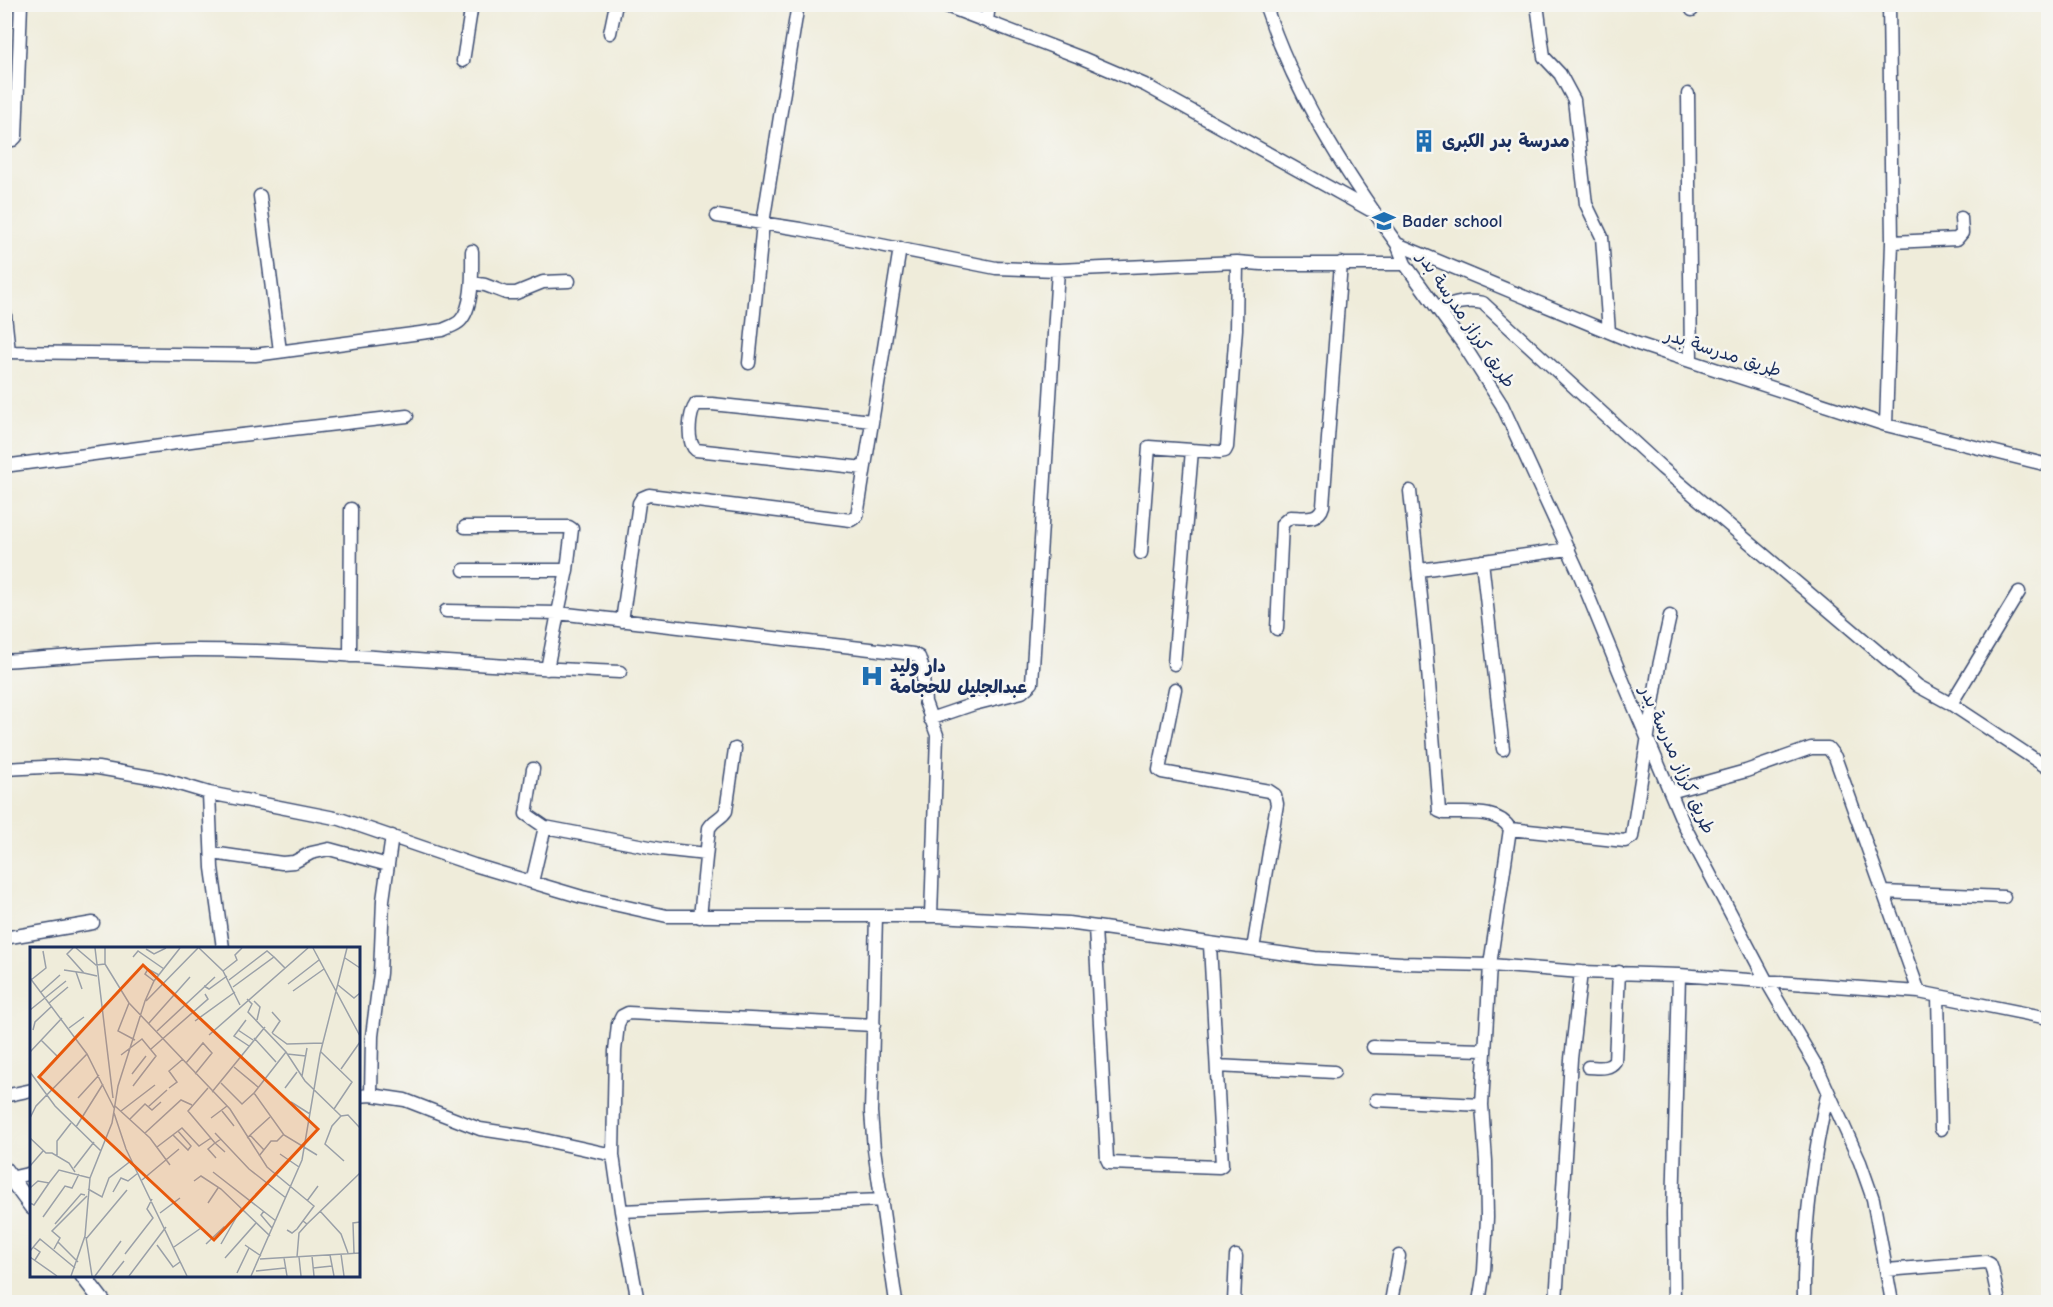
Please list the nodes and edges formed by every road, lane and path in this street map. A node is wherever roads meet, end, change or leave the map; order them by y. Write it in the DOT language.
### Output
graph roads {
  1 [pos="21,4"];
  2 [pos="472,4"];
  3 [pos="616,4"];
  4 [pos="798,4"];
  5 [pos="941,4"];
  6 [pos="990,4"];
  7 [pos="1265,4"];
  8 [pos="1537,4"];
  9 [pos="1889,4"];
  10 [pos="987,21"];
  11 [pos="610,33"];
  12 [pos="463,61"];
  13 [pos="1688,94"];
  14 [pos="4,140"];
  15 [pos="260,196"];
  16 [pos="1373,212"];
  17 [pos="717,216"];
  18 [pos="1962,218"];
  19 [pos="763,223"];
  20 [pos="1892,242"];
  21 [pos="1396,244"];
  22 [pos="900,248"];
  23 [pos="472,251"];
  24 [pos="1237,262"];
  25 [pos="1341,263"];
  26 [pos="1405,264"];
  27 [pos="1058,270"];
  28 [pos="569,281"];
  29 [pos="472,283"];
  30 [pos="4,306"];
  31 [pos="1440,309"];
  32 [pos="1609,332"];
  33 [pos="280,351"];
  34 [pos="7,352"];
  35 [pos="1691,361"];
  36 [pos="749,363"];
  37 [pos="407,416"];
  38 [pos="872,421"];
  39 [pos="1886,425"];
  40 [pos="1192,450"];
  41 [pos="2049,465"];
  42 [pos="4,466"];
  43 [pos="864,468"];
  44 [pos="1410,491"];
  45 [pos="351,509"];
  46 [pos="465,527"];
  47 [pos="1569,549"];
  48 [pos="1141,553"];
  49 [pos="1482,561"];
  50 [pos="464,570"];
  51 [pos="567,570"];
  52 [pos="1420,570"];
  53 [pos="2019,592"];
  54 [pos="446,611"];
  55 [pos="558,613"];
  56 [pos="1670,616"];
  57 [pos="622,621"];
  58 [pos="1277,629"];
  59 [pos="350,656"];
  60 [pos="4,661"];
  61 [pos="1174,664"];
  62 [pos="547,669"];
  63 [pos="620,672"];
  64 [pos="1174,689"];
  65 [pos="1951,705"];
  66 [pos="930,719"];
  67 [pos="1647,739"];
  68 [pos="735,749"];
  69 [pos="1503,749"];
  70 [pos="2049,768"];
  71 [pos="4,769"];
  72 [pos="533,769"];
  73 [pos="1670,792"];
  74 [pos="209,793"];
  75 [pos="545,827"];
  76 [pos="1510,829"];
  77 [pos="392,836"];
  78 [pos="212,853"];
  79 [pos="706,854"];
  80 [pos="388,865"];
  81 [pos="532,882"];
  82 [pos="1883,892"];
  83 [pos="2004,897"];
  84 [pos="876,916"];
  85 [pos="931,916"];
  86 [pos="700,917"];
  87 [pos="93,923"];
  88 [pos="1095,927"];
  89 [pos="4,938"];
  90 [pos="1210,945"];
  91 [pos="223,947"];
  92 [pos="1253,949"];
  93 [pos="1490,964"];
  94 [pos="1581,972"];
  95 [pos="1619,972"];
  96 [pos="1680,975"];
  97 [pos="1767,982"];
  98 [pos="1919,992"];
  99 [pos="1938,996"];
  100 [pos="2049,1018"];
  101 [pos="874,1025"];
  102 [pos="1373,1047"];
  103 [pos="1484,1050"];
  104 [pos="1217,1066"];
  105 [pos="1588,1067"];
  106 [pos="1334,1072"];
  107 [pos="30,1090"];
  108 [pos="1828,1091"];
  109 [pos="364,1095"];
  110 [pos="4,1096"];
  111 [pos="1376,1100"];
  112 [pos="1482,1105"];
  113 [pos="1941,1129"];
  114 [pos="613,1155"];
  115 [pos="30,1173"];
  116 [pos="7,1174"];
  117 [pos="882,1200"];
  118 [pos="30,1204"];
  119 [pos="621,1211"];
  120 [pos="1236,1256"];
  121 [pos="1399,1256"];
  122 [pos="1887,1270"];
  123 [pos="84,1277"];
  124 [pos="103,1302"];
  125 [pos="638,1302"];
  126 [pos="896,1302"];
  127 [pos="1234,1302"];
  128 [pos="1391,1302"];
  129 [pos="1479,1302"];
  130 [pos="1556,1302"];
  131 [pos="1674,1302"];
  132 [pos="1804,1302"];
  133 [pos="1892,1302"];
  134 [pos="1999,1302"];
  1 -- 14 [label="street"];
  2 -- 12 [label="street"];
  3 -- 11 [label="street"];
  4 -- 19 [label="street"];
  5 -- 10 [label="street"];
  6 -- 10 [label="street"];
  7 -- 16 [label="street, طريق كرزاز مدرسة بدر"];
  8 -- 32 [label="street"];
  9 -- 20 [label="street"];
  10 -- 16 [label="street"];
  13 -- 35 [label="street"];
  15 -- 33 [label="street"];
  16 -- 21 [label="street, طريق كرزاز مدرسة بدر"];
  17 -- 19 [label="street"];
  18 -- 20 [label="street"];
  19 -- 22 [label="street"];
  19 -- 36 [label="street"];
  20 -- 39 [label="street"];
  21 -- 26 [label="street, طريق كرزاز مدرسة بدر"];
  21 -- 32 [label="street, طريق مدرسة بدر"];
  22 -- 27 [label="street"];
  22 -- 38 [label="street"];
  23 -- 29 [label="street"];
  24 -- 25 [label="street"];
  24 -- 27 [label="street"];
  24 -- 40 [label="street"];
  25 -- 26 [label="street"];
  25 -- 58 [label="street"];
  26 -- 31 [label="street, طريق كرزاز مدرسة بدر"];
  27 -- 66 [label="street"];
  28 -- 29 [label="street"];
  29 -- 33 [label="street"];
  30 -- 34 [label="street"];
  31 -- 47 [label="street, طريق كرزاز مدرسة بدر"];
  31 -- 65 [label="street"];
  32 -- 35 [label="street, طريق مدرسة بدر"];
  33 -- 34 [label="street"];
  35 -- 39 [label="street, طريق مدرسة بدر"];
  37 -- 42 [label="street"];
  38 -- 43 [label="street"];
  38 -- 43 [label="street"];
  39 -- 41 [label="street, طريق مدرسة بدر"];
  40 -- 48 [label="street"];
  40 -- 61 [label="street"];
  43 -- 57 [label="street"];
  44 -- 52 [label="street"];
  45 -- 59 [label="street"];
  46 -- 51 [label="street"];
  47 -- 49 [label="street"];
  47 -- 67 [label="street, طريق كرزاز مدرسة بدر"];
  49 -- 52 [label="street"];
  49 -- 69 [label="street"];
  50 -- 51 [label="street"];
  51 -- 55 [label="street"];
  52 -- 76 [label="street"];
  53 -- 65 [label="street"];
  54 -- 55 [label="street"];
  55 -- 57 [label="street"];
  55 -- 62 [label="street"];
  56 -- 67 [label="street"];
  57 -- 66 [label="street"];
  59 -- 60 [label="street"];
  59 -- 62 [label="street"];
  62 -- 63 [label="street"];
  64 -- 92 [label="street"];
  65 -- 70 [label="street"];
  66 -- 85 [label="street"];
  67 -- 73 [label="street, طريق كرزاز مدرسة بدر"];
  67 -- 76 [label="street"];
  68 -- 79 [label="street"];
  71 -- 74 [label="street"];
  72 -- 75 [label="street"];
  73 -- 82 [label="street"];
  73 -- 97 [label="street, طريق كرزاز مدرسة بدر"];
  74 -- 77 [label="street"];
  74 -- 78 [label="street"];
  75 -- 79 [label="street"];
  75 -- 81 [label="street"];
  76 -- 93 [label="street"];
  77 -- 80 [label="street"];
  77 -- 81 [label="street"];
  78 -- 80 [label="street"];
  78 -- 91 [label="street"];
  79 -- 86 [label="street"];
  80 -- 109 [label="street"];
  81 -- 86 [label="street"];
  82 -- 83 [label="street"];
  82 -- 98 [label="street"];
  84 -- 85 [label="street"];
  84 -- 86 [label="street"];
  84 -- 101 [label="street"];
  85 -- 88 [label="street"];
  87 -- 89 [label="street"];
  88 -- 90 [label="street"];
  88 -- 104 [label="street"];
  90 -- 92 [label="street"];
  90 -- 104 [label="street"];
  92 -- 93 [label="street"];
  93 -- 94 [label="street"];
  93 -- 103 [label="street"];
  94 -- 95 [label="street"];
  94 -- 130 [label="street"];
  95 -- 96 [label="street"];
  95 -- 105 [label="street"];
  96 -- 97 [label="street"];
  96 -- 131 [label="street"];
  97 -- 98 [label="street"];
  97 -- 108 [label="street, طريق كرزاز مدرسة بدر"];
  98 -- 99 [label="street"];
  99 -- 100 [label="street"];
  99 -- 113 [label="street"];
  101 -- 114 [label="street"];
  101 -- 117 [label="street"];
  102 -- 103 [label="street"];
  103 -- 112 [label="street"];
  104 -- 106 [label="street"];
  107 -- 110 [label="street"];
  108 -- 122 [label="street, طريق كرزاز مدرسة بدر"];
  108 -- 132 [label="street"];
  109 -- 114 [label="street"];
  111 -- 112 [label="street"];
  112 -- 129 [label="street"];
  114 -- 119 [label="street"];
  115 -- 116 [label="street"];
  116 -- 118 [label="main road"];
  117 -- 119 [label="street"];
  117 -- 126 [label="street"];
  119 -- 125 [label="street"];
  120 -- 127 [label="street"];
  121 -- 128 [label="street"];
  122 -- 133 [label="street, طريق كرزاز مدرسة بدر"];
  122 -- 134 [label="street"];
  123 -- 124 [label="main road"];
}
